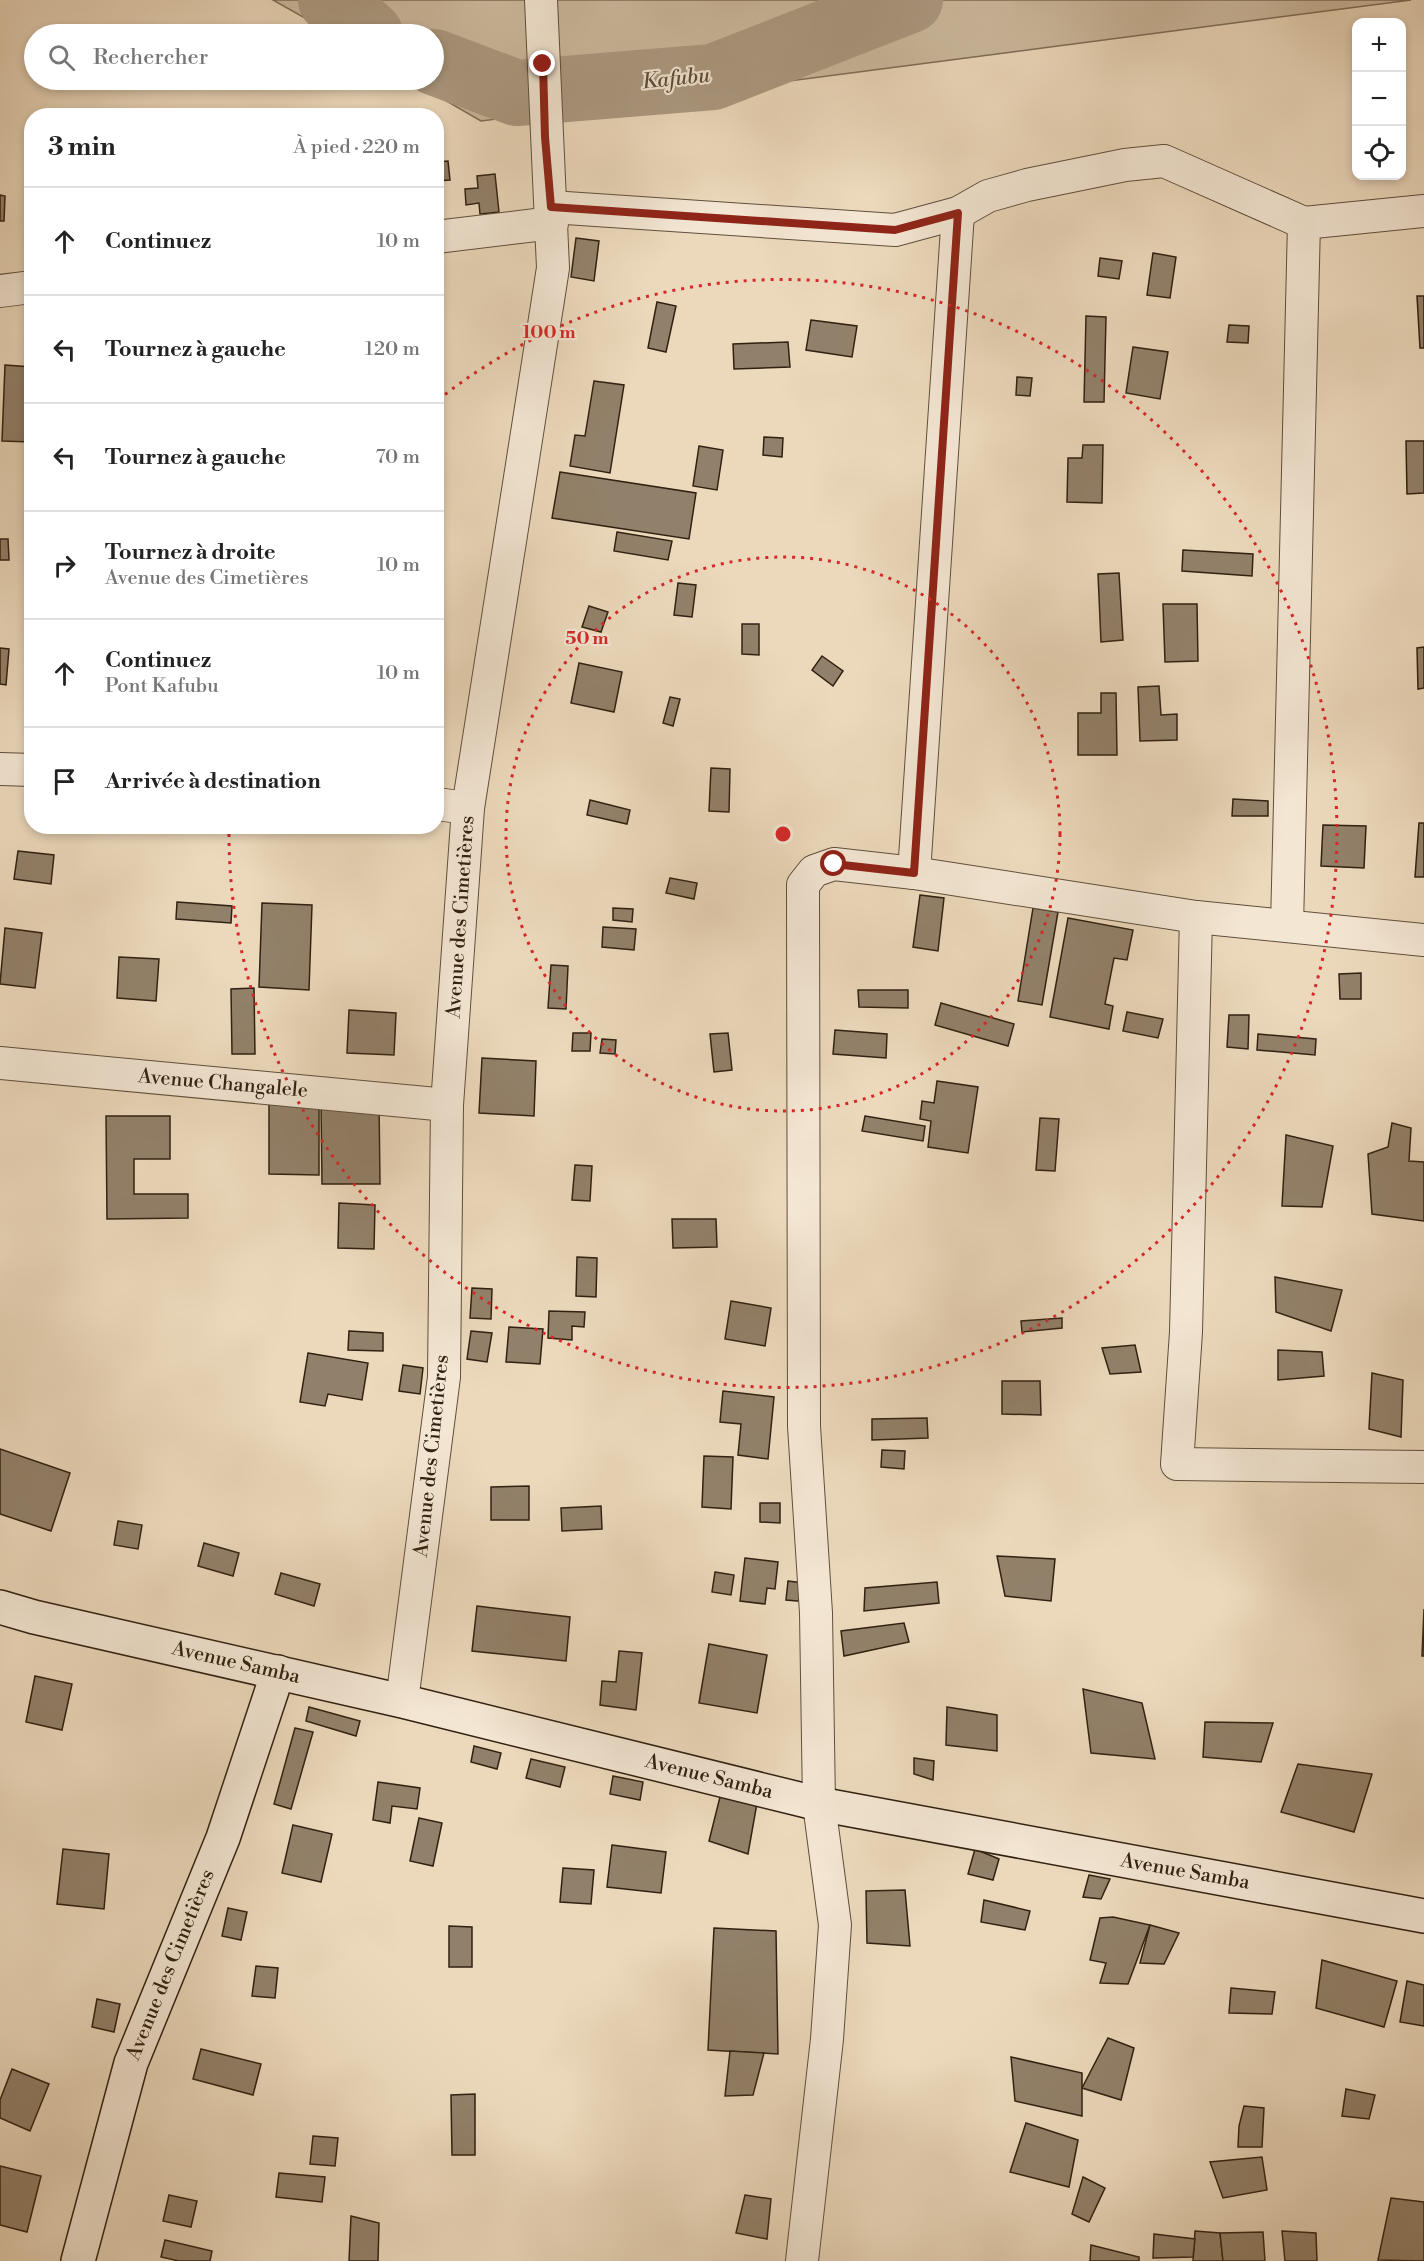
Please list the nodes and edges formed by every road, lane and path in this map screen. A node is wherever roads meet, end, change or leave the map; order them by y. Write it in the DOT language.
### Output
graph roads {
  1 [pos="541,0"];
  2 [pos="1424,211"];
  3 [pos="958,213"];
  4 [pos="552,215"];
  5 [pos="1304,223"];
  6 [pos="444,235"];
  7 [pos="24,288"];
  8 [pos="0,291"];
  9 [pos="0,770"];
  10 [pos="24,770"];
  11 [pos="444,805"];
  12 [pos="468,808"];
  13 [pos="914,873"];
  14 [pos="1196,917"];
  15 [pos="1287,926"];
  16 [pos="1424,940"];
  17 [pos="0,1063"];
  18 [pos="447,1105"];
  19 [pos="1424,1467"];
  20 [pos="0,1607"];
  21 [pos="278,1672"];
  22 [pos="402,1701"];
  23 [pos="819,1804"];
  24 [pos="1424,1916"];
  25 [pos="78,2261"];
  26 [pos="802,2261"];
  1 -- 4 [label="street, Avenue des Cimetières"];
  2 -- 5 [label="street"];
  3 -- 4 [label="street"];
  3 -- 5 [label="street"];
  3 -- 13 [label="street"];
  4 -- 6 [label="street"];
  4 -- 12 [label="street, Avenue des Cimetières"];
  5 -- 15 [label="street"];
  7 -- 8 [label="street"];
  9 -- 10 [label="street"];
  11 -- 12 [label="street"];
  12 -- 18 [label="street, Avenue des Cimetières"];
  13 -- 14 [label="street"];
  13 -- 23 [label="street"];
  14 -- 15 [label="street"];
  14 -- 19 [label="street"];
  15 -- 16 [label="street"];
  17 -- 18 [label="street, Avenue Changalele"];
  18 -- 22 [label="street, Avenue des Cimetières"];
  20 -- 21 [label="street, Avenue Samba"];
  21 -- 22 [label="street, Avenue Samba"];
  21 -- 25 [label="street, Avenue des Cimetières"];
  22 -- 23 [label="street, Avenue Samba"];
  23 -- 24 [label="street, Avenue Samba"];
  23 -- 26 [label="street"];
}
